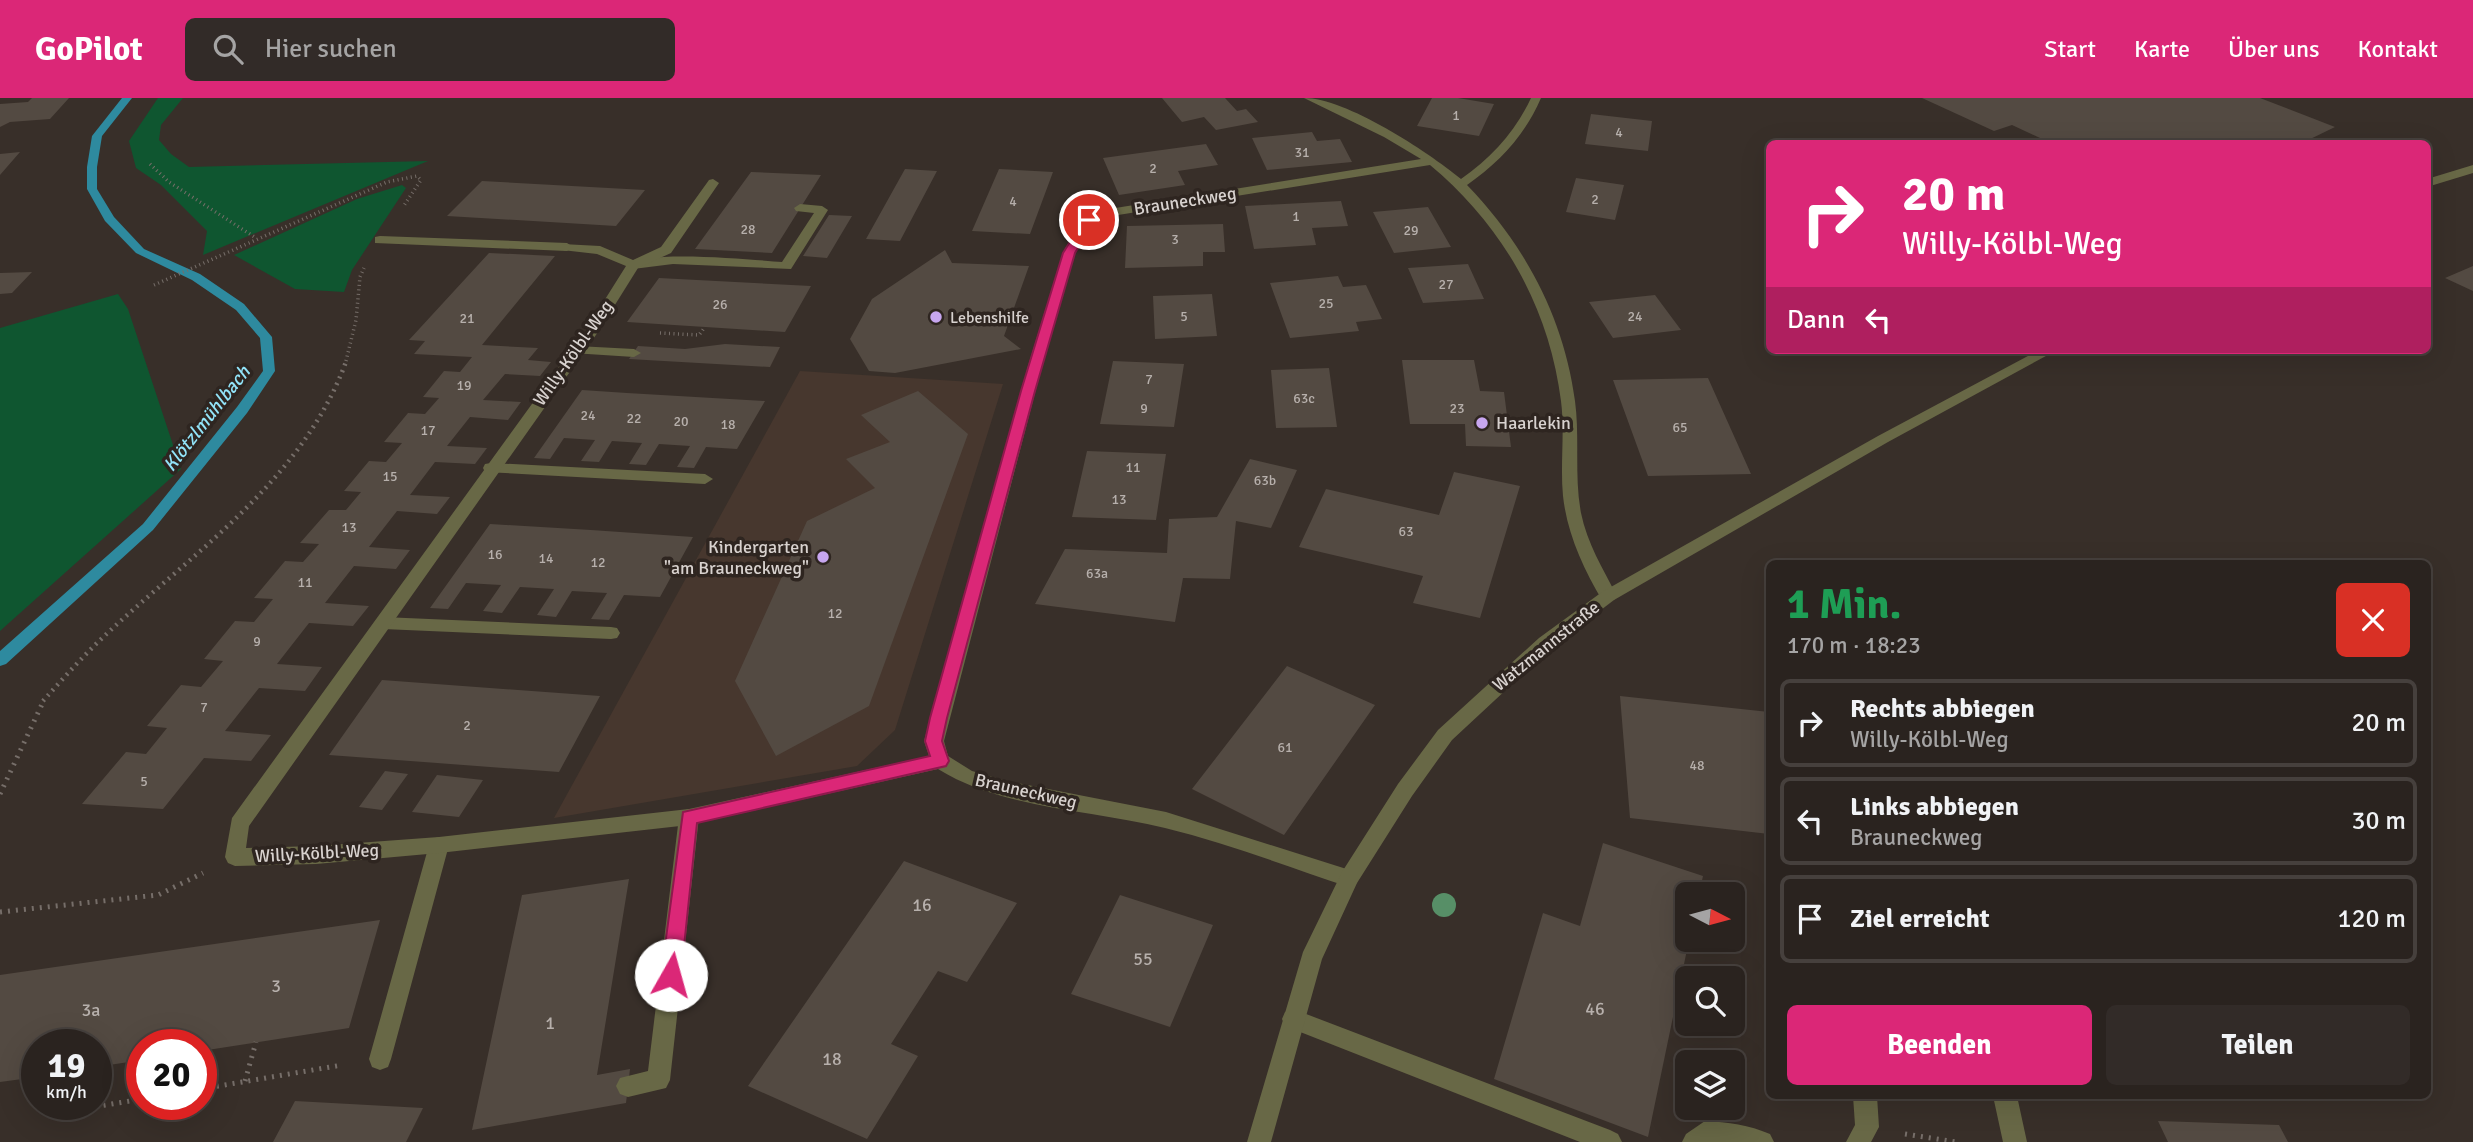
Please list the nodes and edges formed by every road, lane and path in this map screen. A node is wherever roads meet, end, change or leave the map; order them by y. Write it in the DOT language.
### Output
graph roads {
  1 [pos="1310,98"];
  2 [pos="1536,98"];
  3 [pos="1432,162"];
  4 [pos="150,164"];
  5 [pos="2473,169"];
  6 [pos="2431,182"];
  7 [pos="713,183"];
  8 [pos="1461,184"];
  9 [pos="800,208"];
  10 [pos="257,238"];
  11 [pos="380,240"];
  12 [pos="633,265"];
  13 [pos="154,285"];
  14 [pos="577,350"];
  15 [pos="634,352"];
  16 [pos="2042,354"];
  17 [pos="491,468"];
  18 [pos="705,479"];
  19 [pos="1608,596"];
  20 [pos="383,623"];
  21 [pos="611,633"];
  22 [pos="940,761"];
  23 [pos="0,794"];
  24 [pos="689,817"];
  25 [pos="439,845"];
  26 [pos="235,857"];
  27 [pos="1349,878"];
  28 [pos="0,912"];
  29 [pos="1293,1019"];
  30 [pos="256,1042"];
  31 [pos="380,1059"];
  32 [pos="245,1082"];
  33 [pos="217,1086"];
  34 [pos="628,1086"];
  35 [pos="1866,1099"];
  36 [pos="2006,1099"];
  37 [pos="1863,1135"];
  38 [pos="1259,1142"];
  39 [pos="1610,1142"];
  40 [pos="1694,1142"];
  41 [pos="1762,1142"];
  42 [pos="1956,1142"];
  43 [pos="2015,1142"];
  1 -- 3 [label="street"];
  2 -- 8 [label="street"];
  3 -- 8 [label="street"];
  3 -- 22 [label="street, Brauneckweg"];
  4 -- 10 [label="path"];
  5 -- 6 [label="street"];
  7 -- 12 [label="street"];
  8 -- 19 [label="street"];
  9 -- 12 [label="street"];
  10 -- 11 [label="path"];
  10 -- 13 [label="path"];
  11 -- 12 [label="street"];
  11 -- 23 [label="path"];
  12 -- 14 [label="street, Willy-Kölbl-Weg"];
  14 -- 15 [label="street"];
  14 -- 17 [label="street, Willy-Kölbl-Weg"];
  16 -- 19 [label="street, Watzmannstraße"];
  17 -- 18 [label="street"];
  17 -- 20 [label="street, Willy-Kölbl-Weg"];
  19 -- 27 [label="street, Watzmannstraße"];
  20 -- 21 [label="street"];
  20 -- 26 [label="street, Willy-Kölbl-Weg"];
  22 -- 24 [label="street, Willy-Kölbl-Weg"];
  22 -- 27 [label="street, Brauneckweg"];
  24 -- 25 [label="street, Willy-Kölbl-Weg"];
  24 -- 34 [label="street"];
  25 -- 26 [label="street, Willy-Kölbl-Weg"];
  25 -- 31 [label="street"];
  26 -- 28 [label="path"];
  27 -- 29 [label="street, Watzmannstraße"];
  29 -- 38 [label="street, Watzmannstraße"];
  29 -- 39 [label="street"];
  30 -- 32 [label="path"];
  31 -- 32 [label="path"];
  32 -- 33 [label="path"];
  35 -- 37 [label="street"];
  36 -- 43 [label="street"];
  37 -- 42 [label="path"];
  40 -- 41 [label="street"];
}
